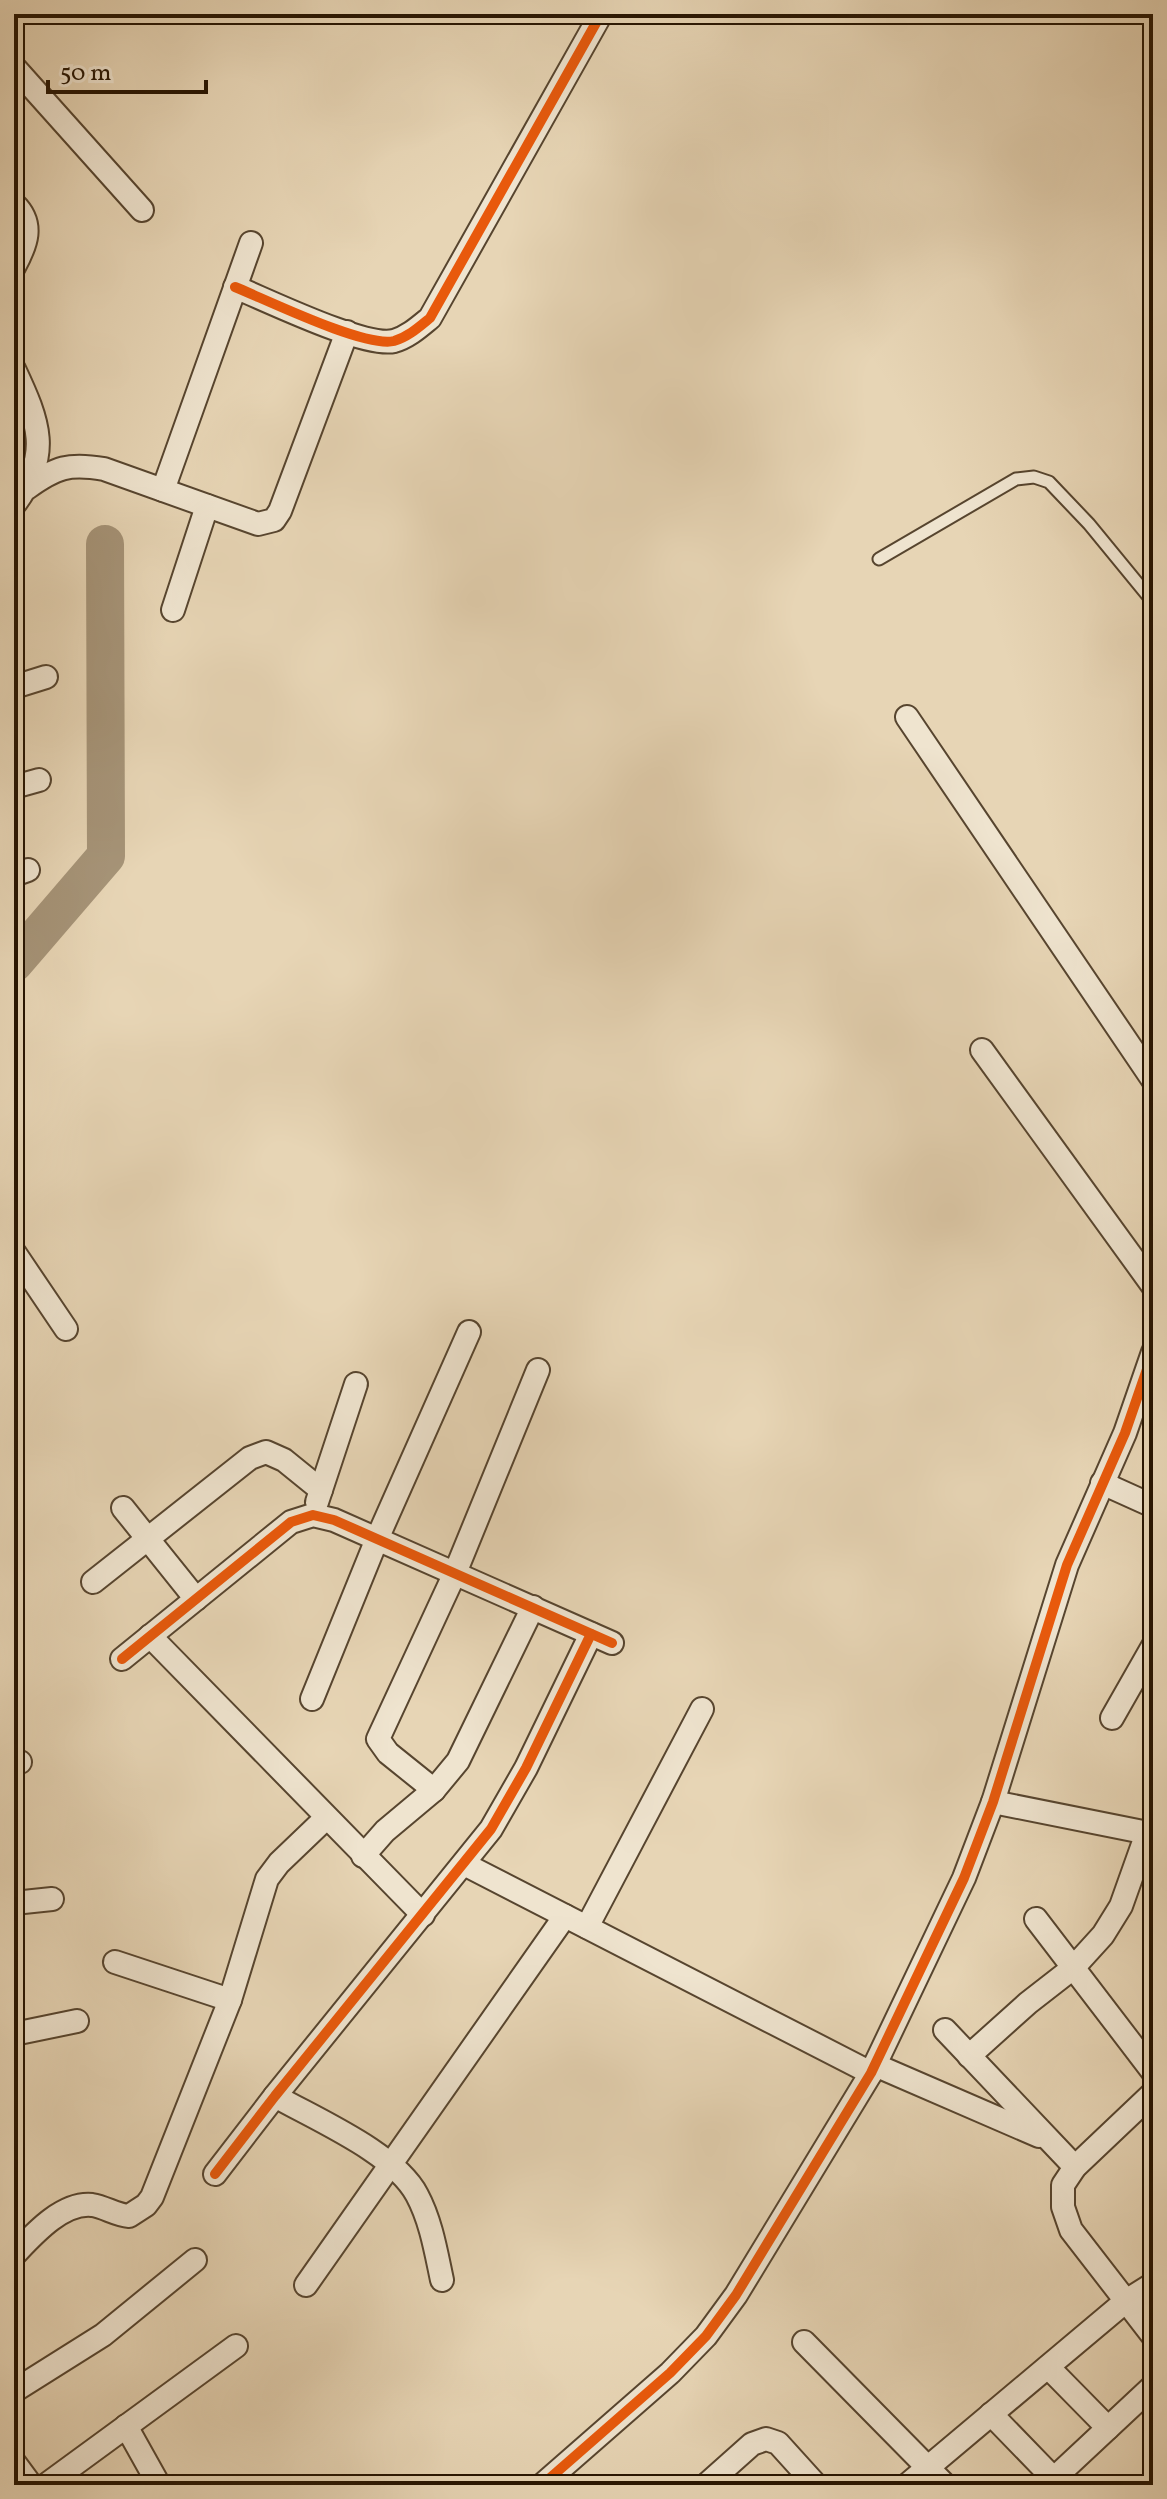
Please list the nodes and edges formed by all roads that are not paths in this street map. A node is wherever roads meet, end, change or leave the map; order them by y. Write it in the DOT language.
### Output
graph roads {
  1 [pos="601,14"];
  2 [pos="14,67"];
  3 [pos="14,204"];
  4 [pos="142,210"];
  5 [pos="251,243"];
  6 [pos="14,267"];
  7 [pos="235,287"];
  8 [pos="347,332"];
  9 [pos="14,369"];
  10 [pos="163,490"];
  11 [pos="21,496"];
  12 [pos="207,506"];
  13 [pos="879,559"];
  14 [pos="1153,602"];
  15 [pos="173,610"];
  16 [pos="46,677"];
  17 [pos="14,687"];
  18 [pos="907,717"];
  19 [pos="39,780"];
  20 [pos="14,787"];
  21 [pos="982,1050"];
  22 [pos="1153,1080"];
  23 [pos="14,1252"];
  24 [pos="1153,1286"];
  25 [pos="66,1329"];
  26 [pos="469,1332"];
  27 [pos="1153,1352"];
  28 [pos="538,1370"];
  29 [pos="356,1384"];
  30 [pos="1102,1483"];
  31 [pos="321,1490"];
  32 [pos="1153,1506"];
  33 [pos="123,1508"];
  34 [pos="313,1515"];
  35 [pos="148,1539"];
  36 [pos="377,1539"];
  37 [pos="455,1573"];
  38 [pos="93,1582"];
  39 [pos="196,1599"];
  40 [pos="533,1607"];
  41 [pos="150,1636"];
  42 [pos="1153,1646"];
  43 [pos="122,1659"];
  44 [pos="312,1699"];
  45 [pos="702,1709"];
  46 [pos="1112,1718"];
  47 [pos="434,1790"];
  48 [pos="993,1802"];
  49 [pos="326,1818"];
  50 [pos="1150,1834"];
  51 [pos="363,1856"];
  52 [pos="464,1864"];
  53 [pos="52,1899"];
  54 [pos="14,1903"];
  55 [pos="423,1915"];
  56 [pos="565,1916"];
  57 [pos="1036,1919"];
  58 [pos="587,1927"];
  59 [pos="115,1962"];
  60 [pos="1073,1968"];
  61 [pos="230,2000"];
  62 [pos="77,2021"];
  63 [pos="945,2030"];
  64 [pos="14,2034"];
  65 [pos="969,2056"];
  66 [pos="873,2069"];
  67 [pos="1152,2069"];
  68 [pos="1153,2093"];
  69 [pos="275,2096"];
  70 [pos="1048,2140"];
  71 [pos="390,2164"];
  72 [pos="1075,2167"];
  73 [pos="215,2174"];
  74 [pos="18,2242"];
  75 [pos="195,2260"];
  76 [pos="442,2280"];
  77 [pos="1153,2284"];
  78 [pos="306,2285"];
  79 [pos="1126,2301"];
  80 [pos="1153,2336"];
  81 [pos="804,2342"];
  82 [pos="236,2346"];
  83 [pos="1048,2367"];
  84 [pos="1153,2386"];
  85 [pos="14,2391"];
  86 [pos="991,2414"];
  87 [pos="126,2426"];
  88 [pos="1108,2428"];
  89 [pos="14,2462"];
  90 [pos="927,2466"];
  91 [pos="1051,2482"];
  92 [pos="31,2485"];
  93 [pos="46,2485"];
  94 [pos="159,2485"];
  95 [pos="542,2485"];
  96 [pos="706,2485"];
  97 [pos="816,2485"];
  98 [pos="907,2485"];
  99 [pos="945,2485"];
  1 -- 8 [label="street"];
  2 -- 4 [label="street"];
  3 -- 6 [label="street"];
  5 -- 7 [label="street"];
  7 -- 8 [label="street"];
  7 -- 10 [label="street"];
  8 -- 12 [label="street"];
  9 -- 11 [label="street"];
  10 -- 11 [label="street"];
  10 -- 12 [label="street"];
  12 -- 15 [label="street"];
  13 -- 14 [label="lane"];
  16 -- 17 [label="street"];
  18 -- 22 [label="street"];
  19 -- 20 [label="street"];
  21 -- 24 [label="street"];
  23 -- 25 [label="street"];
  26 -- 36 [label="street"];
  27 -- 30 [label="street"];
  28 -- 37 [label="street"];
  29 -- 31 [label="street"];
  30 -- 32 [label="street"];
  30 -- 48 [label="street"];
  31 -- 34 [label="street"];
  31 -- 35 [label="street"];
  33 -- 35 [label="street"];
  34 -- 36 [label="street"];
  34 -- 39 [label="street"];
  35 -- 38 [label="street"];
  35 -- 39 [label="street"];
  36 -- 37 [label="street"];
  36 -- 44 [label="street"];
  37 -- 40 [label="street"];
  37 -- 47 [label="street"];
  39 -- 41 [label="street"];
  40 -- 47 [label="street"];
  40 -- 52 [label="street"];
  41 -- 43 [label="street"];
  41 -- 49 [label="street"];
  42 -- 46 [label="street"];
  45 -- 58 [label="street"];
  47 -- 51 [label="street"];
  48 -- 50 [label="street"];
  48 -- 66 [label="street"];
  49 -- 51 [label="street"];
  49 -- 61 [label="street"];
  50 -- 60 [label="street"];
  51 -- 55 [label="street"];
  52 -- 55 [label="street"];
  52 -- 56 [label="street"];
  53 -- 54 [label="street"];
  55 -- 69 [label="street"];
  56 -- 58 [label="street"];
  56 -- 71 [label="street"];
  57 -- 60 [label="street"];
  58 -- 66 [label="street"];
  59 -- 61 [label="street"];
  60 -- 65 [label="street"];
  60 -- 67 [label="street"];
  61 -- 74 [label="street"];
  62 -- 64 [label="street"];
  63 -- 65 [label="street"];
  65 -- 70 [label="street"];
  66 -- 70 [label="street"];
  66 -- 95 [label="street"];
  68 -- 72 [label="street"];
  69 -- 71 [label="street"];
  69 -- 73 [label="street"];
  70 -- 72 [label="street"];
  71 -- 76 [label="street"];
  71 -- 78 [label="street"];
  72 -- 79 [label="street"];
  75 -- 85 [label="street"];
  77 -- 79 [label="street"];
  79 -- 80 [label="street"];
  79 -- 83 [label="street"];
  81 -- 90 [label="street"];
  82 -- 87 [label="street"];
  83 -- 86 [label="street"];
  83 -- 88 [label="street"];
  84 -- 88 [label="street"];
  86 -- 90 [label="street"];
  86 -- 91 [label="street"];
  87 -- 93 [label="street"];
  87 -- 94 [label="street"];
  88 -- 91 [label="street"];
  89 -- 92 [label="street"];
  90 -- 98 [label="street"];
  90 -- 99 [label="street"];
  96 -- 97 [label="street"];
}
